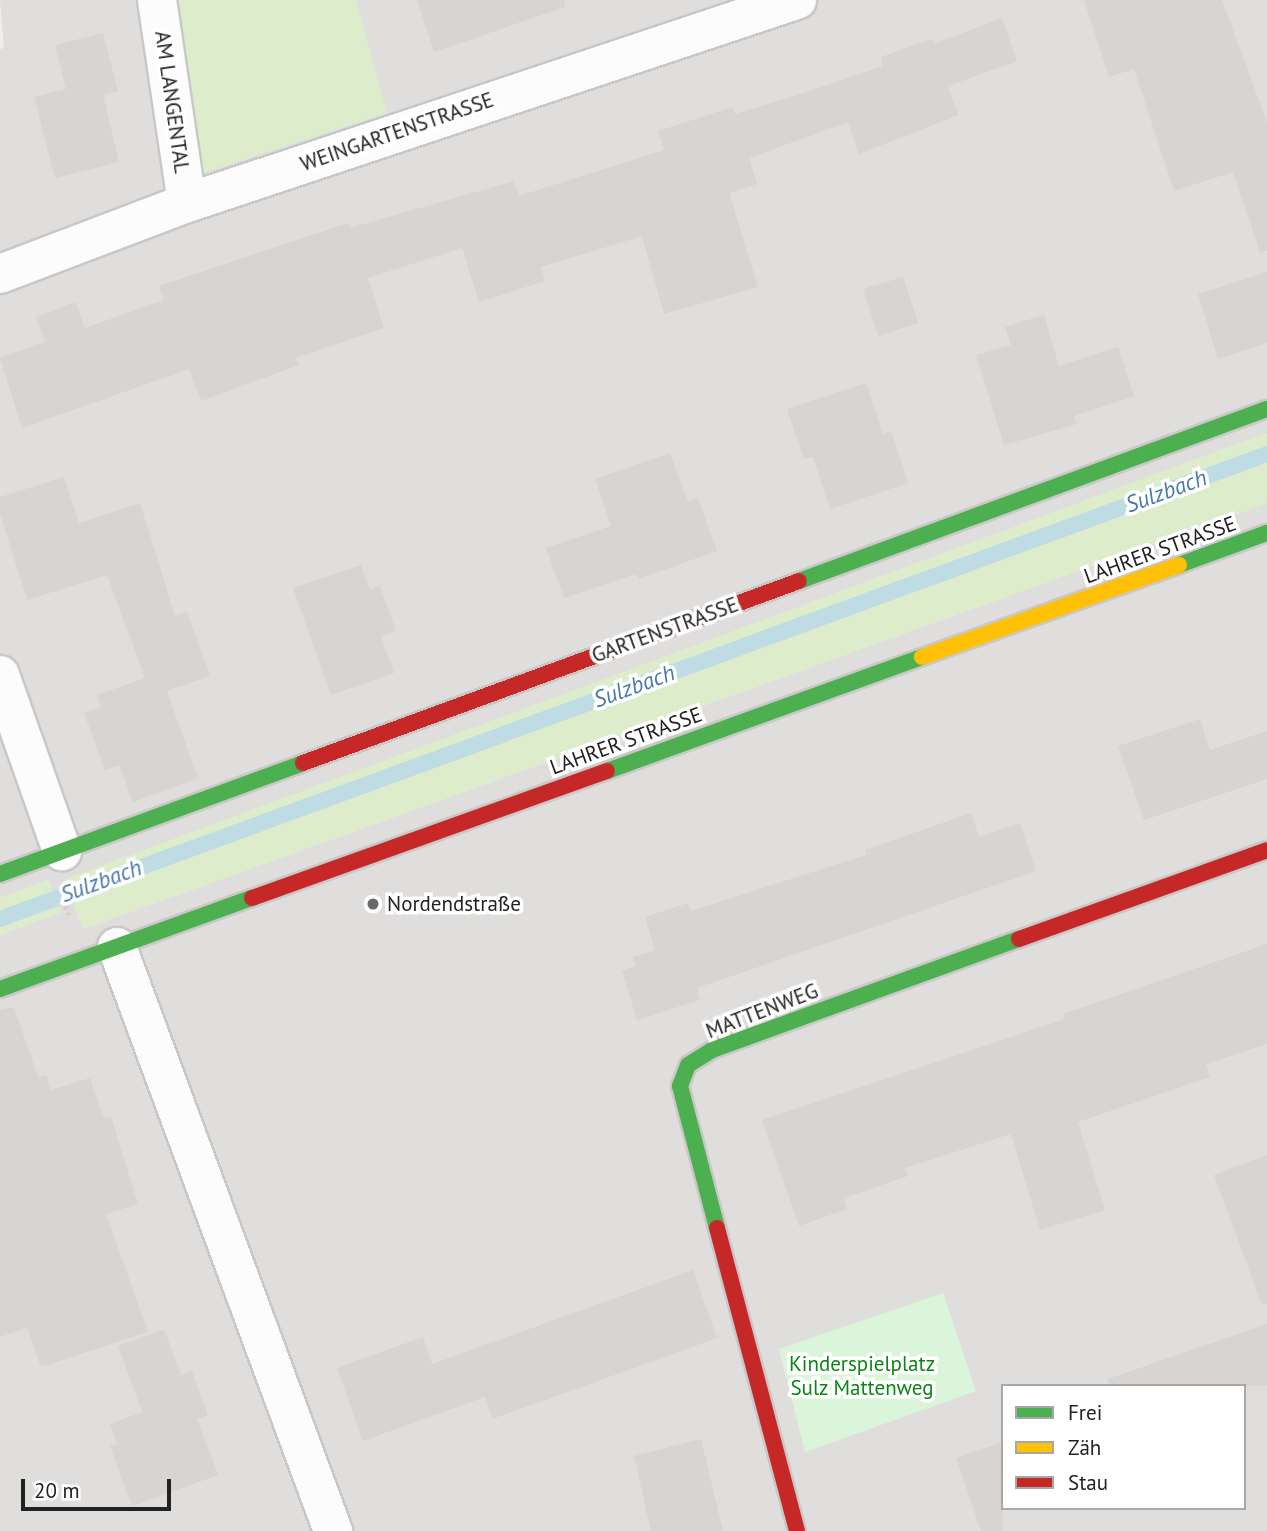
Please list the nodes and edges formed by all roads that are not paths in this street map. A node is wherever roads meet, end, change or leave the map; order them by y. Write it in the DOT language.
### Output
graph roads {
  1 [pos="157,0"];
  2 [pos="797,0"];
  3 [pos="187,203"];
  4 [pos="0,274"];
  5 [pos="1267,409"];
  6 [pos="1267,533"];
  7 [pos="0,675"];
  8 [pos="1267,850"];
  9 [pos="62,851"];
  10 [pos="0,874"];
  11 [pos="117,947"];
  12 [pos="0,989"];
  13 [pos="333,1531"];
  14 [pos="797,1531"];
  1 -- 3 [label="street, AM LANGENTAL"];
  2 -- 3 [label="street, WEINGARTENSTRASSE"];
  3 -- 4 [label="street, WEINGARTENSTRASSE"];
  5 -- 9 [label="street, GARTENSTRASSE"];
  6 -- 11 [label="street, LAHRER STRASSE"];
  7 -- 9 [label="street"];
  8 -- 14 [label="street, MATTENWEG"];
  9 -- 10 [label="street, GARTENSTRASSE"];
  11 -- 12 [label="street, LAHRER STRASSE"];
  11 -- 13 [label="street"];
}
